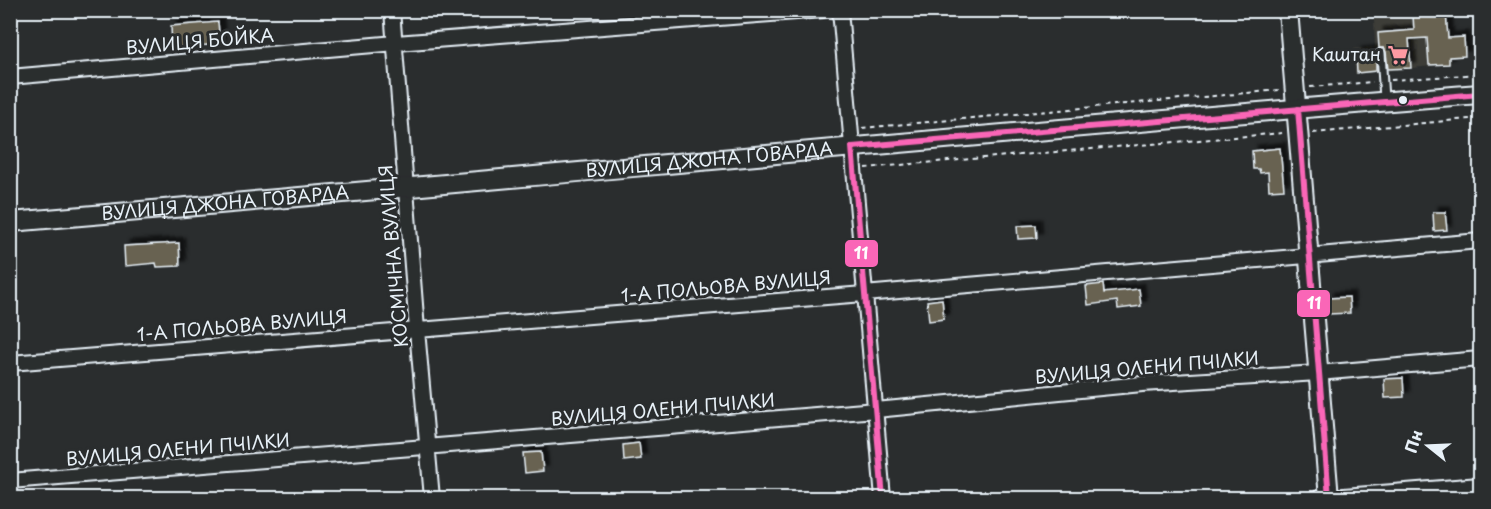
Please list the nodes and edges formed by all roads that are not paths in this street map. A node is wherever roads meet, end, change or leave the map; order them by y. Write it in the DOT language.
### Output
graph roads {
  1 [pos="392,10"];
  2 [pos="823,10"];
  3 [pos="840,10"];
  4 [pos="1288,10"];
  5 [pos="396,43"];
  6 [pos="1381,52"];
  7 [pos="10,77"];
  8 [pos="1480,94"];
  9 [pos="1384,102"];
  10 [pos="1298,109"];
  11 [pos="852,138"];
  12 [pos="406,189"];
  13 [pos="10,222"];
  14 [pos="1480,241"];
  15 [pos="1309,255"];
  16 [pos="864,294"];
  17 [pos="417,330"];
  18 [pos="1480,359"];
  19 [pos="10,363"];
  20 [pos="1318,373"];
  21 [pos="876,410"];
  22 [pos="429,448"];
  23 [pos="10,482"];
  24 [pos="1480,485"];
  25 [pos="432,498"];
  26 [pos="883,498"];
  27 [pos="1326,498"];
  1 -- 5 [label="street, КОСМІЧНА ВУЛИЦЯ"];
  2 -- 5 [label="street, ВУЛИЦЯ БОЙКА"];
  3 -- 11 [label="street"];
  4 -- 10 [label="street"];
  5 -- 7 [label="street, ВУЛИЦЯ БОЙКА"];
  5 -- 12 [label="street, КОСМІЧНА ВУЛИЦЯ"];
  6 -- 9 [label="lane"];
  8 -- 9 [label="street, ВУЛИЦЯ ДЖОНА ГОВАРДА"];
  9 -- 10 [label="street, ВУЛИЦЯ ДЖОНА ГОВАРДА"];
  10 -- 11 [label="street, ВУЛИЦЯ ДЖОНА ГОВАРДА"];
  10 -- 15 [label="street"];
  11 -- 12 [label="street, ВУЛИЦЯ ДЖОНА ГОВАРДА"];
  11 -- 16 [label="street"];
  12 -- 13 [label="street, ВУЛИЦЯ ДЖОНА ГОВАРДА"];
  12 -- 17 [label="street, КОСМІЧНА ВУЛИЦЯ"];
  14 -- 15 [label="street, 1-А ПОЛЬОВА ВУЛИЦЯ"];
  15 -- 16 [label="street, 1-А ПОЛЬОВА ВУЛИЦЯ"];
  15 -- 20 [label="street"];
  16 -- 17 [label="street, 1-А ПОЛЬОВА ВУЛИЦЯ"];
  16 -- 21 [label="street"];
  17 -- 19 [label="street, 1-А ПОЛЬОВА ВУЛИЦЯ"];
  17 -- 22 [label="street, КОСМІЧНА ВУЛИЦЯ"];
  18 -- 20 [label="street, ВУЛИЦЯ ОЛЕНИ ПЧІЛКИ"];
  20 -- 21 [label="street, ВУЛИЦЯ ОЛЕНИ ПЧІЛКИ"];
  20 -- 27 [label="street"];
  21 -- 22 [label="street, ВУЛИЦЯ ОЛЕНИ ПЧІЛКИ"];
  21 -- 26 [label="street"];
  22 -- 23 [label="street, ВУЛИЦЯ ОЛЕНИ ПЧІЛКИ"];
  22 -- 25 [label="street, КОСМІЧНА ВУЛИЦЯ"];
  24 -- 27 [label="street"];
}
